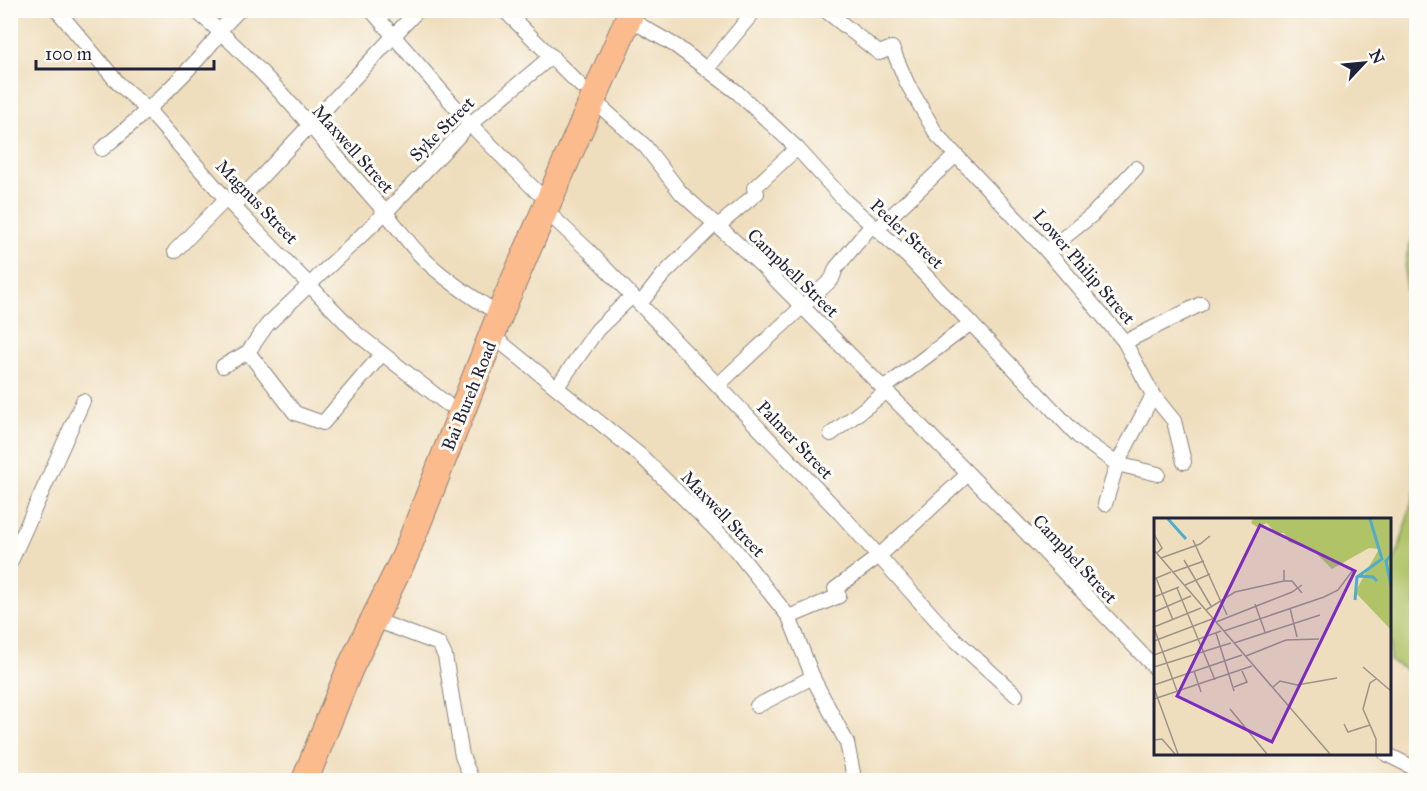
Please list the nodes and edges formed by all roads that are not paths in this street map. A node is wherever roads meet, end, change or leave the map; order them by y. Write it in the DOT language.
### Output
graph roads {
  1 [pos="57,10"];
  2 [pos="195,10"];
  3 [pos="239,10"];
  4 [pos="371,10"];
  5 [pos="418,10"];
  6 [pos="504,10"];
  7 [pos="755,10"];
  8 [pos="825,10"];
  9 [pos="625,13"];
  10 [pos="221,31"];
  11 [pos="396,38"];
  12 [pos="552,56"];
  13 [pos="707,69"];
  14 [pos="586,93"];
  15 [pos="149,111"];
  16 [pos="470,124"];
  17 [pos="310,127"];
  18 [pos="797,148"];
  19 [pos="102,150"];
  20 [pos="956,155"];
  21 [pos="1136,168"];
  22 [pos="541,201"];
  23 [pos="231,202"];
  24 [pos="386,212"];
  25 [pos="717,225"];
  26 [pos="875,227"];
  27 [pos="1047,250"];
  28 [pos="175,251"];
  29 [pos="312,285"];
  30 [pos="636,300"];
  31 [pos="1201,304"];
  32 [pos="802,306"];
  33 [pos="488,307"];
  34 [pos="971,322"];
  35 [pos="492,336"];
  36 [pos="1124,341"];
  37 [pos="248,352"];
  38 [pos="381,355"];
  39 [pos="223,366"];
  40 [pos="718,385"];
  41 [pos="556,387"];
  42 [pos="885,390"];
  43 [pos="1153,394"];
  44 [pos="83,401"];
  45 [pos="447,404"];
  46 [pos="831,434"];
  47 [pos="1184,462"];
  48 [pos="1117,464"];
  49 [pos="968,474"];
  50 [pos="1158,474"];
  51 [pos="1106,504"];
  52 [pos="879,556"];
  53 [pos="10,563"];
  54 [pos="789,617"];
  55 [pos="375,620"];
  56 [pos="1154,668"];
  57 [pos="813,677"];
  58 [pos="1017,694"];
  59 [pos="758,706"];
  60 [pos="1390,755"];
  61 [pos="1416,769"];
  62 [pos="853,773"];
  63 [pos="291,780"];
  64 [pos="305,780"];
  65 [pos="472,780"];
  1 -- 15 [label="street, Magnus Street"];
  2 -- 10 [label="street, Maxwell Street"];
  3 -- 10 [label="street"];
  4 -- 11 [label="street, Palmer Street"];
  5 -- 11 [label="street"];
  6 -- 12 [label="street, Campbell Street"];
  7 -- 13 [label="street"];
  8 -- 20 [label="street, Lower Philip Street"];
  9 -- 13 [label="street, Peeler Street"];
  9 -- 14 [label="highway, Bai Bureh Road"];
  10 -- 15 [label="street"];
  10 -- 17 [label="street, Maxwell Street"];
  11 -- 16 [label="street, Palmer Street"];
  11 -- 17 [label="street"];
  12 -- 14 [label="street, Campbell Street"];
  12 -- 16 [label="street, Syke Street"];
  13 -- 18 [label="street, Peeler Street"];
  14 -- 22 [label="highway, Bai Bureh Road"];
  14 -- 25 [label="street, Campbell Street"];
  15 -- 19 [label="street"];
  15 -- 23 [label="street, Magnus Street"];
  16 -- 22 [label="street, Palmer Street"];
  16 -- 24 [label="street, Syke Street"];
  17 -- 23 [label="street"];
  17 -- 24 [label="street, Maxwell Street"];
  18 -- 25 [label="street"];
  18 -- 26 [label="street, Peeler Street"];
  20 -- 26 [label="street"];
  20 -- 27 [label="street, Lower Philip Street"];
  21 -- 27 [label="street"];
  22 -- 30 [label="street, Palmer Street"];
  22 -- 33 [label="highway, Bai Bureh Road"];
  22 -- 35 [label="highway, Bai Bureh Road"];
  23 -- 28 [label="street"];
  23 -- 29 [label="street, Magnus Street"];
  24 -- 29 [label="street, Syke Street"];
  24 -- 33 [label="street, Maxwell Street"];
  25 -- 30 [label="street"];
  25 -- 32 [label="street, Campbell Street"];
  26 -- 32 [label="street"];
  26 -- 34 [label="street, Peeler Street"];
  27 -- 36 [label="street, Lower Philip Street"];
  29 -- 37 [label="street, Syke Street"];
  29 -- 38 [label="street, Magnus Street"];
  30 -- 40 [label="street, Palmer Street"];
  30 -- 41 [label="street"];
  31 -- 36 [label="street, Lower Philip Street"];
  32 -- 40 [label="street"];
  32 -- 42 [label="street, Campbell Street"];
  33 -- 45 [label="highway, Bai Bureh Road"];
  34 -- 42 [label="street"];
  34 -- 48 [label="street, Peeler Street"];
  35 -- 41 [label="street, Maxwell Street"];
  35 -- 55 [label="highway, Bai Bureh Road"];
  36 -- 43 [label="street"];
  37 -- 38 [label="street"];
  37 -- 39 [label="street"];
  38 -- 45 [label="street, Magnus Street"];
  40 -- 52 [label="street, Palmer Street"];
  41 -- 54 [label="street, Maxwell Street"];
  42 -- 46 [label="street"];
  42 -- 49 [label="street, Campbell Street"];
  43 -- 47 [label="street"];
  43 -- 48 [label="street"];
  44 -- 53 [label="street"];
  45 -- 63 [label="highway, Bai Bureh Road"];
  48 -- 50 [label="street, Peeler Street"];
  48 -- 51 [label="street"];
  49 -- 52 [label="street"];
  49 -- 56 [label="street, Campbel Street"];
  52 -- 54 [label="street"];
  52 -- 58 [label="street, Palmer Street"];
  54 -- 57 [label="street, Maxwell Street"];
  55 -- 64 [label="highway, Bai Bureh Road"];
  55 -- 65 [label="street"];
  57 -- 59 [label="street"];
  57 -- 62 [label="street, Maxwell Street"];
  60 -- 61 [label="street"];
}
